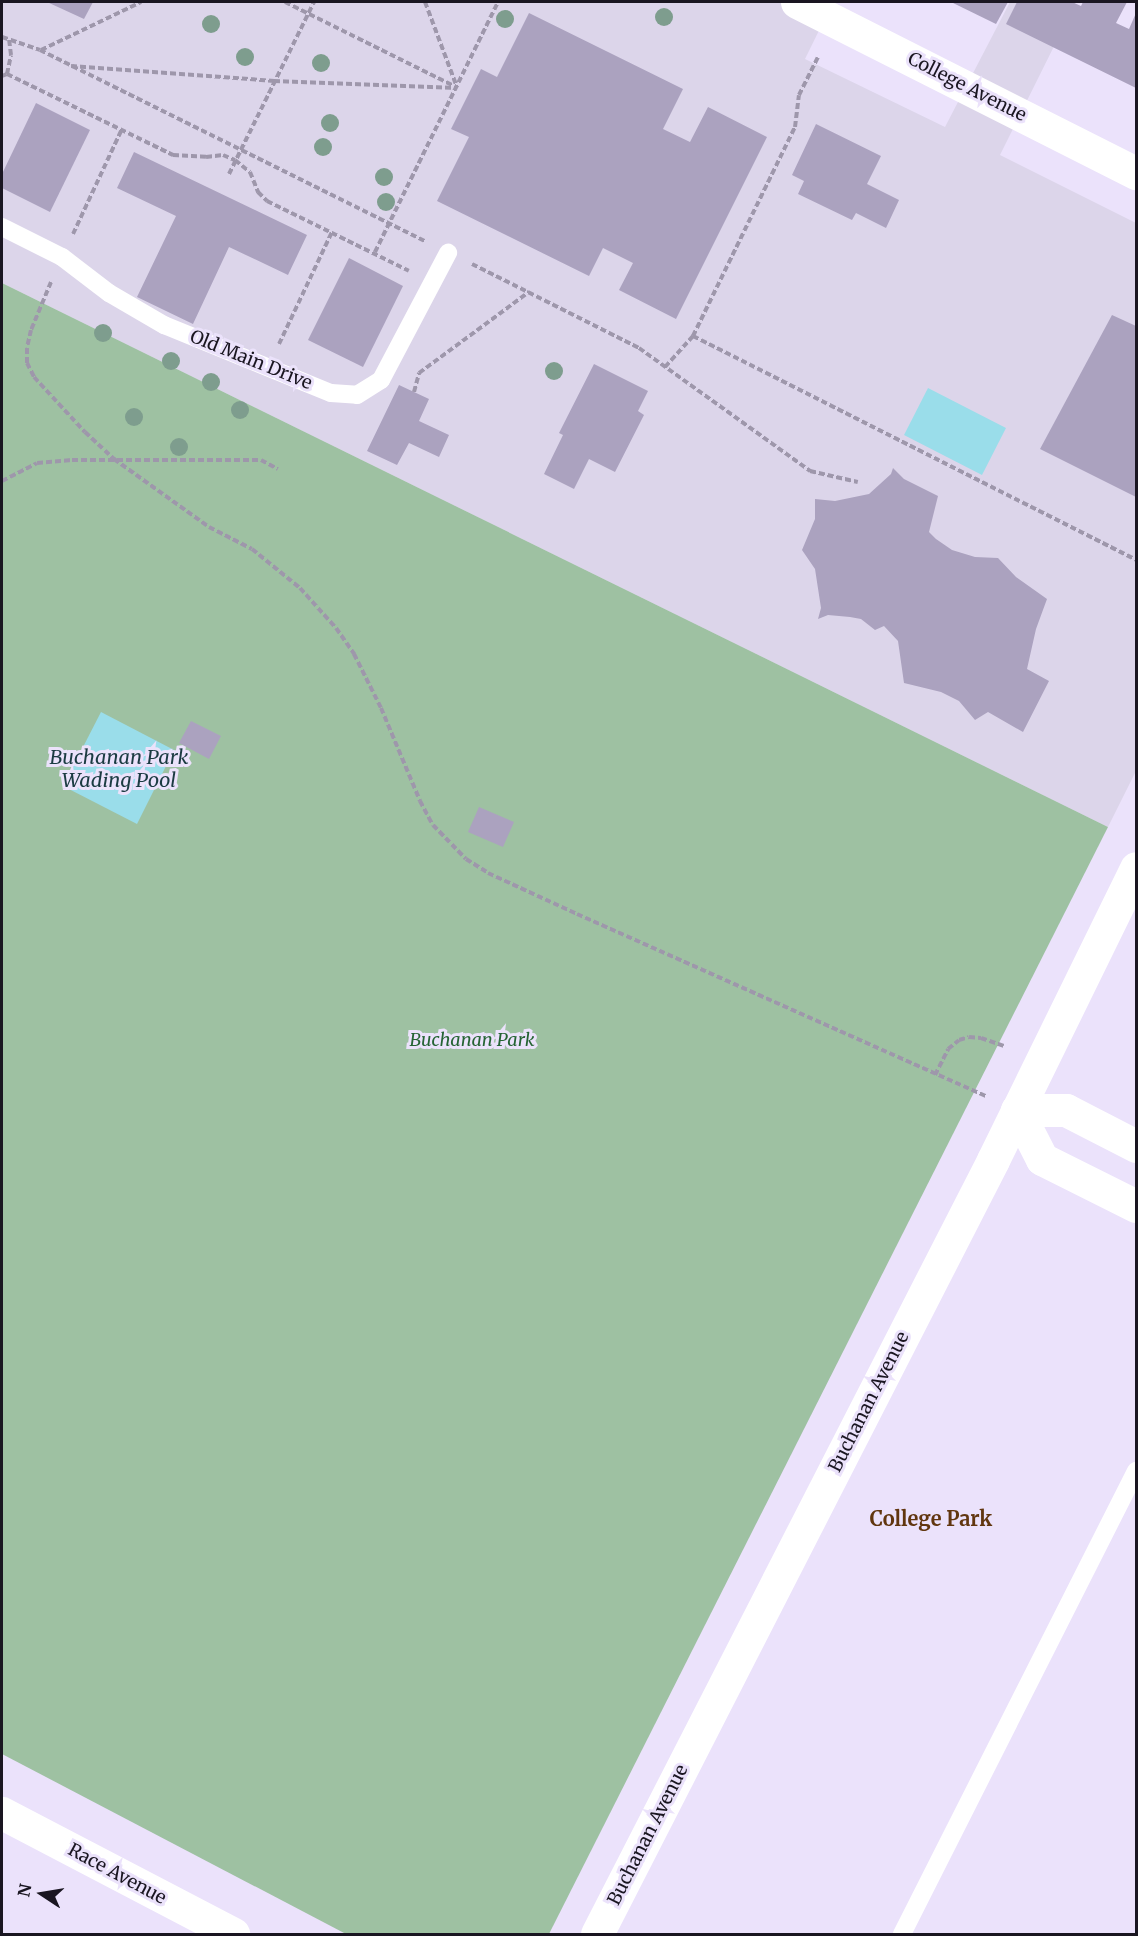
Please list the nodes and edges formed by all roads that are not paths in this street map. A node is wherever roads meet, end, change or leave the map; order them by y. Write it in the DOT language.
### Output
graph roads {
  1 [pos="797,2"];
  2 [pos="1137,173"];
  3 [pos="2,227"];
  4 [pos="448,253"];
  5 [pos="1137,868"];
  6 [pos="1017,1110"];
  7 [pos="1137,1146"];
  8 [pos="1137,1206"];
  9 [pos="1137,1471"];
  10 [pos="2,1813"];
  11 [pos="233,1935"];
  12 [pos="597,1935"];
  13 [pos="902,1935"];
  1 -- 2 [label="street, College Avenue"];
  3 -- 4 [label="lane, Old Main Drive"];
  5 -- 6 [label="street, Buchanan Avenue"];
  6 -- 7 [label="street"];
  6 -- 8 [label="street"];
  6 -- 12 [label="street, Buchanan Avenue"];
  9 -- 13 [label="lane"];
  10 -- 11 [label="street, Race Avenue"];
}
